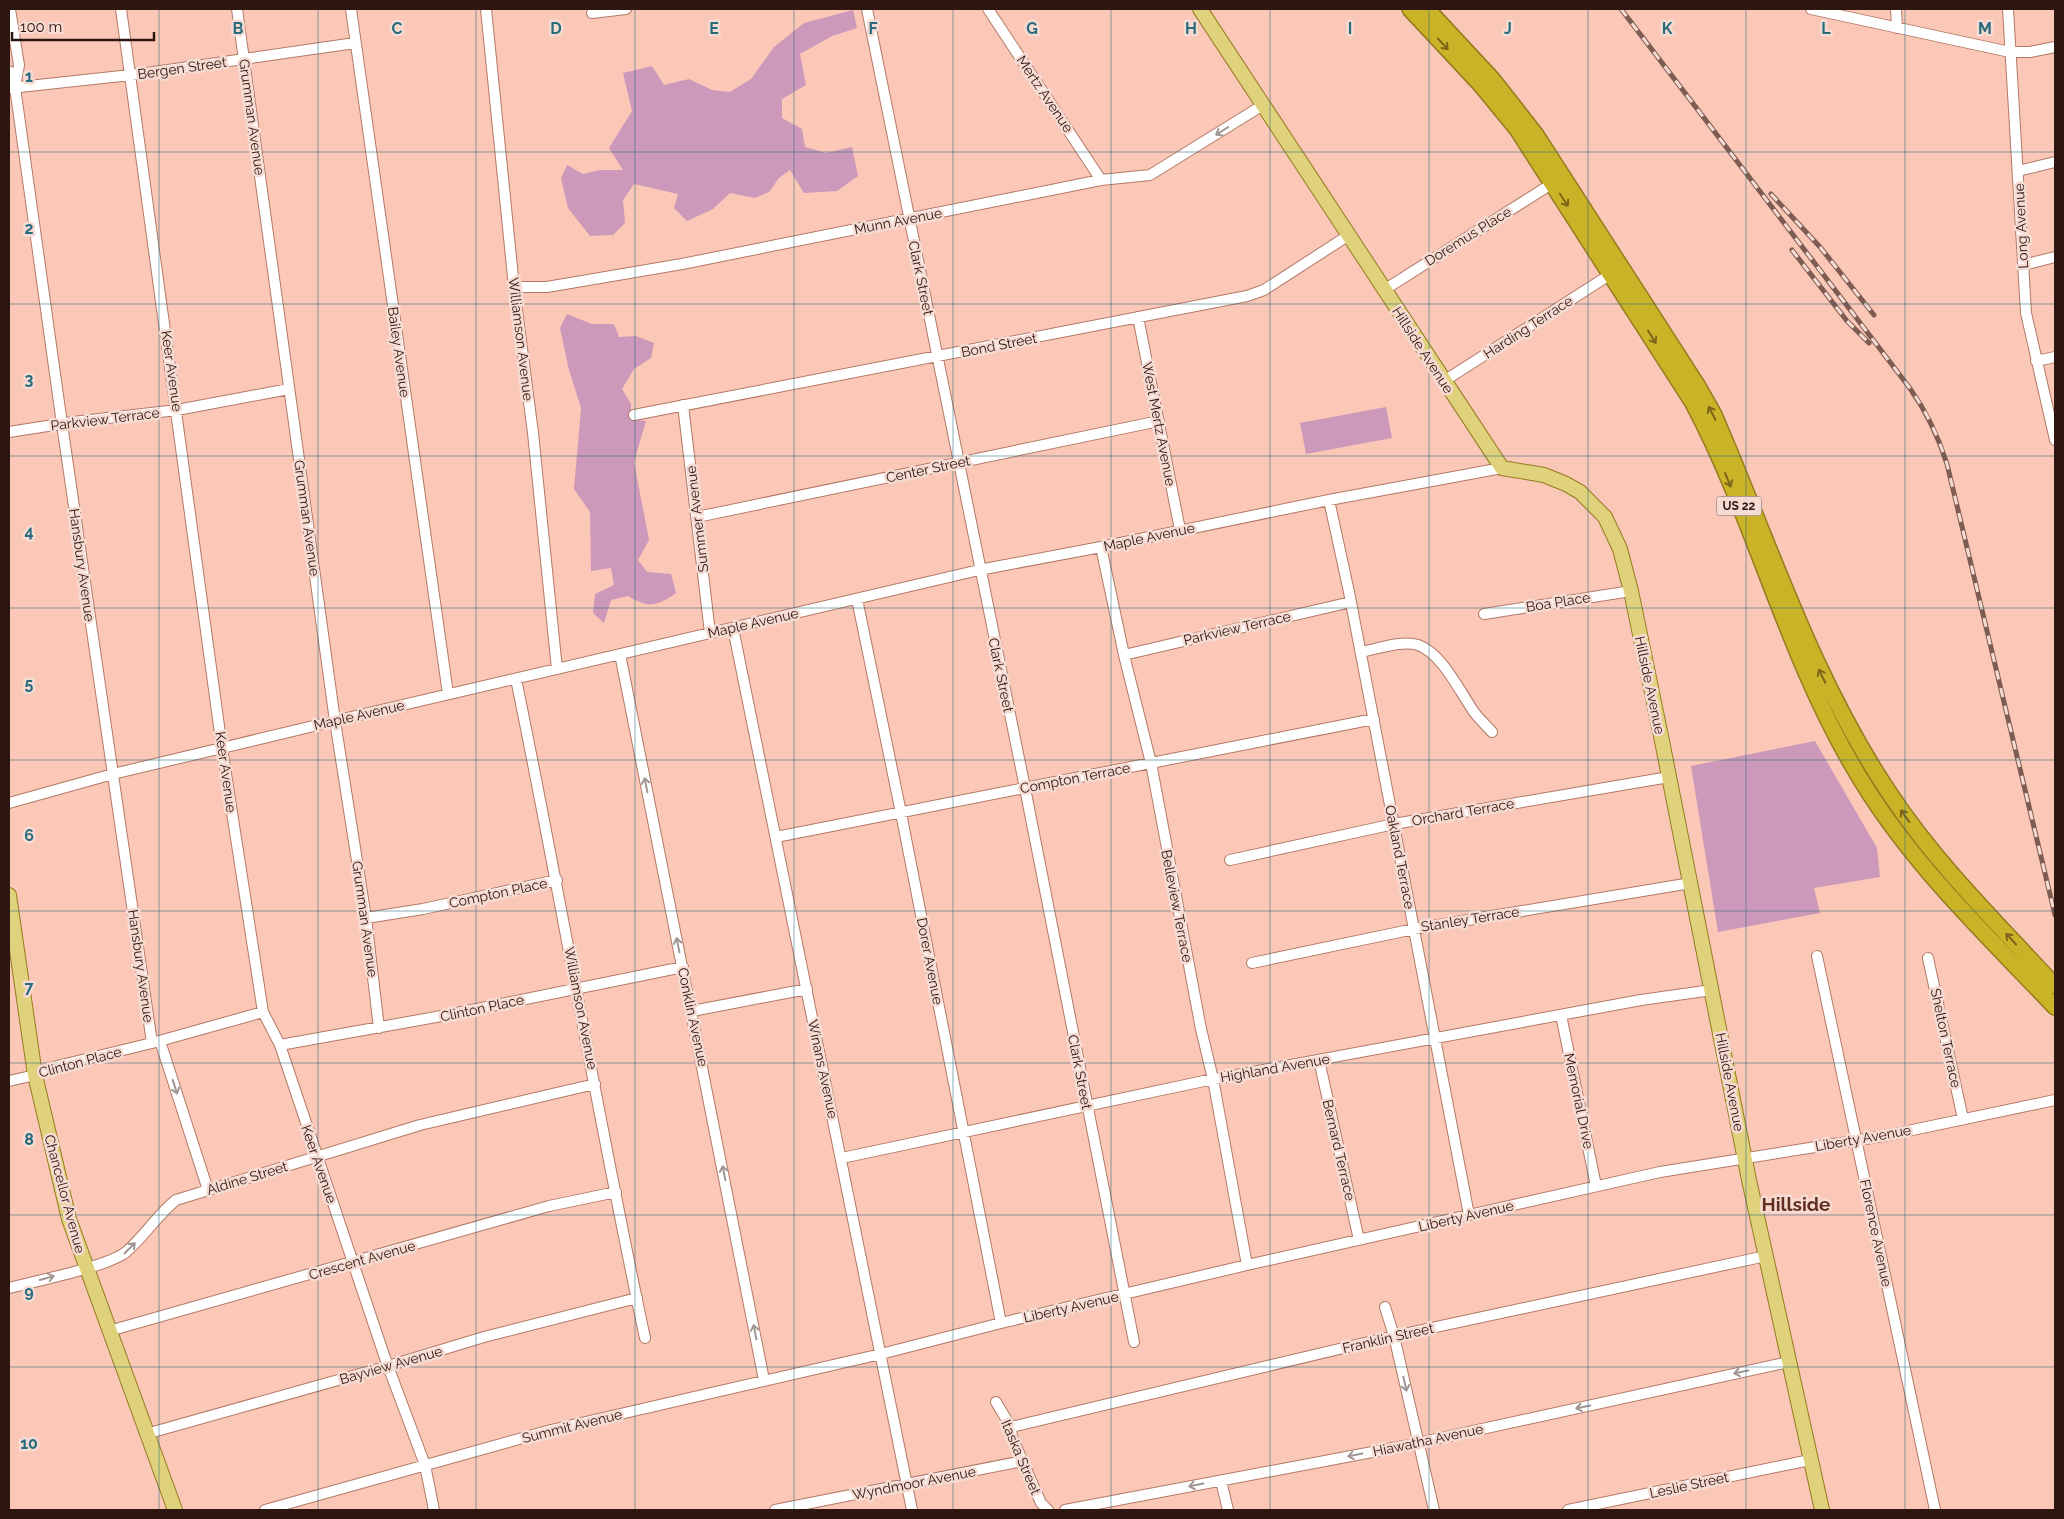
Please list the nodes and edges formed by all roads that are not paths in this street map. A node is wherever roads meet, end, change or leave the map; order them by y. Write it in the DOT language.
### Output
graph roads {
  1 [pos="10,9"];
  2 [pos="121,9"];
  3 [pos="237,9"];
  4 [pos="351,9"];
  5 [pos="486,9"];
  6 [pos="626,9"];
  7 [pos="867,9"];
  8 [pos="988,9"];
  9 [pos="1200,9"];
  10 [pos="1410,9"];
  11 [pos="1427,9"];
  12 [pos="1811,9"];
  13 [pos="1896,9"];
  14 [pos="2008,9"];
  15 [pos="592,13"];
  16 [pos="1896,28"];
  17 [pos="355,43"];
  18 [pos="2055,47"];
  19 [pos="2010,52"];
  20 [pos="244,59"];
  21 [pos="9,71"];
  22 [pos="130,75"];
  23 [pos="12,88"];
  24 [pos="1263,105"];
  25 [pos="2055,162"];
  26 [pos="2018,171"];
  27 [pos="1101,180"];
  28 [pos="1553,183"];
  29 [pos="909,219"];
  30 [pos="1349,235"];
  31 [pos="2055,257"];
  32 [pos="2023,265"];
  33 [pos="1611,274"];
  34 [pos="514,287"];
  35 [pos="1384,290"];
  36 [pos="1138,318"];
  37 [pos="937,357"];
  38 [pos="2055,357"];
  39 [pos="2036,361"];
  40 [pos="1444,381"];
  41 [pos="289,389"];
  42 [pos="683,405"];
  43 [pos="178,410"];
  44 [pos="634,415"];
  45 [pos="1159,422"];
  46 [pos="62,424"];
  47 [pos="9,432"];
  48 [pos="2055,440"];
  49 [pos="958,463"];
  50 [pos="1502,468"];
  51 [pos="1328,500"];
  52 [pos="697,517"];
  53 [pos="1180,530"];
  54 [pos="1101,547"];
  55 [pos="979,570"];
  56 [pos="1631,591"];
  57 [pos="857,598"];
  58 [pos="1351,602"];
  59 [pos="1484,614"];
  60 [pos="733,628"];
  61 [pos="710,633"];
  62 [pos="1361,652"];
  63 [pos="620,654"];
  64 [pos="1124,655"];
  65 [pos="557,669"];
  66 [pos="516,678"];
  67 [pos="448,694"];
  68 [pos="1374,719"];
  69 [pos="335,721"];
  70 [pos="1492,732"];
  71 [pos="222,748"];
  72 [pos="1151,763"];
  73 [pos="112,774"];
  74 [pos="1669,777"];
  75 [pos="1025,788"];
  76 [pos="9,803"];
  77 [pos="901,812"];
  78 [pos="1394,824"];
  79 [pos="776,837"];
  80 [pos="1230,860"];
  81 [pos="556,880"];
  82 [pos="1691,883"];
  83 [pos="9,895"];
  84 [pos="366,918"];
  85 [pos="1414,929"];
  86 [pos="1817,956"];
  87 [pos="1928,958"];
  88 [pos="1252,963"];
  89 [pos="682,967"];
  90 [pos="2055,986"];
  91 [pos="576,988"];
  92 [pos="806,989"];
  93 [pos="1712,990"];
  94 [pos="2055,1007"];
  95 [pos="692,1011"];
  96 [pos="262,1012"];
  97 [pos="1561,1015"];
  98 [pos="379,1028"];
  99 [pos="1435,1038"];
  100 [pos="156,1042"];
  101 [pos="280,1045"];
  102 [pos="1319,1060"];
  103 [pos="35,1074"];
  104 [pos="1213,1079"];
  105 [pos="9,1081"];
  106 [pos="595,1084"];
  107 [pos="2055,1100"];
  108 [pos="1086,1106"];
  109 [pos="1963,1119"];
  110 [pos="963,1132"];
  111 [pos="1856,1140"];
  112 [pos="317,1157"];
  113 [pos="1745,1157"];
  114 [pos="842,1158"];
  115 [pos="1596,1186"];
  116 [pos="208,1190"];
  117 [pos="616,1192"];
  118 [pos="1469,1215"];
  119 [pos="1360,1240"];
  120 [pos="1766,1256"];
  121 [pos="353,1263"];
  122 [pos="1247,1265"];
  123 [pos="86,1268"];
  124 [pos="9,1288"];
  125 [pos="1125,1295"];
  126 [pos="637,1298"];
  127 [pos="1385,1306"];
  128 [pos="1001,1324"];
  129 [pos="109,1331"];
  130 [pos="1394,1336"];
  131 [pos="646,1338"];
  132 [pos="1134,1342"];
  133 [pos="881,1354"];
  134 [pos="1789,1362"];
  135 [pos="388,1366"];
  136 [pos="764,1380"];
  137 [pos="996,1402"];
  138 [pos="1011,1427"];
  139 [pos="146,1434"];
  140 [pos="1418,1442"];
  141 [pos="1810,1460"];
  142 [pos="1023,1461"];
  143 [pos="425,1465"];
  144 [pos="1221,1481"];
  145 [pos="907,1483"];
  146 [pos="175,1510"];
  147 [pos="265,1510"];
  148 [pos="434,1510"];
  149 [pos="776,1510"];
  150 [pos="912,1510"];
  151 [pos="1048,1510"];
  152 [pos="1065,1510"];
  153 [pos="1228,1510"];
  154 [pos="1434,1510"];
  155 [pos="1568,1510"];
  156 [pos="1822,1510"];
  157 [pos="1935,1510"];
  1 -- 23 [label="street, Hansbury Avenue"];
  2 -- 22 [label="street, Keer Avenue"];
  3 -- 20 [label="street, Grumman Avenue"];
  4 -- 17 [label="street, Bailey Avenue"];
  5 -- 34 [label="street, Williamson Avenue"];
  6 -- 15 [label="street"];
  7 -- 29 [label="street, Clark Street"];
  8 -- 27 [label="street, Mertz Avenue"];
  9 -- 24 [label="main road, Hillside Avenue"];
  10 -- 28 [label="highway, US 22, one-way"];
  90 -- 11 [label="highway, US 22, one-way"];
  12 -- 16 [label="street"];
  13 -- 16 [label="street"];
  14 -- 19 [label="street, Long Avenue"];
  16 -- 19 [label="street"];
  17 -- 20 [label="street, Bergen Street"];
  17 -- 67 [label="street, Bailey Avenue"];
  18 -- 19 [label="street"];
  19 -- 26 [label="street, Long Avenue"];
  20 -- 22 [label="street, Bergen Street"];
  20 -- 41 [label="street, Grumman Avenue"];
  21 -- 23 [label="street, Hansbury Avenue"];
  22 -- 23 [label="street, Bergen Street"];
  22 -- 43 [label="street, Keer Avenue"];
  23 -- 46 [label="street, Hansbury Avenue"];
  24 -- 27 [label="street, Munn Avenue, one-way"];
  24 -- 30 [label="main road, Hillside Avenue"];
  25 -- 26 [label="street"];
  26 -- 32 [label="street, Long Avenue"];
  27 -- 29 [label="street, Munn Avenue"];
  28 -- 33 [label="highway, US 22, one-way"];
  28 -- 35 [label="street, Doremus Place"];
  29 -- 34 [label="street, Munn Avenue"];
  29 -- 37 [label="street, Clark Street"];
  30 -- 35 [label="main road, Hillside Avenue"];
  30 -- 36 [label="street, Bond Street"];
  31 -- 32 [label="street"];
  32 -- 39 [label="street, Long Avenue"];
  33 -- 40 [label="street, Harding Terrace"];
  33 -- 94 [label="highway, US 22, one-way"];
  34 -- 65 [label="street, Williamson Avenue"];
  35 -- 40 [label="main road, Hillside Avenue"];
  36 -- 37 [label="street, Bond Street"];
  36 -- 45 [label="street, West Mertz Avenue"];
  37 -- 42 [label="street, Bond Street"];
  37 -- 49 [label="street, Clark Street"];
  38 -- 39 [label="street"];
  39 -- 48 [label="street, Long Avenue"];
  40 -- 50 [label="main road, Hillside Avenue"];
  41 -- 43 [label="street, Parkview Terrace"];
  41 -- 69 [label="street, Grumman Avenue"];
  42 -- 44 [label="street, Bond Street"];
  42 -- 52 [label="street, Summer Avenue"];
  43 -- 46 [label="street, Parkview Terrace"];
  43 -- 71 [label="street, Keer Avenue"];
  45 -- 49 [label="street, Center Street"];
  45 -- 53 [label="street, West Mertz Avenue"];
  46 -- 47 [label="street, Parkview Terrace"];
  46 -- 73 [label="street, Hansbury Avenue"];
  49 -- 52 [label="street, Center Street"];
  49 -- 55 [label="street, Clark Street"];
  50 -- 51 [label="street, Maple Avenue"];
  50 -- 56 [label="main road, Hillside Avenue"];
  51 -- 53 [label="street, Maple Avenue"];
  51 -- 58 [label="street, Oakland Terrace"];
  52 -- 61 [label="street, Summer Avenue"];
  53 -- 54 [label="street, Maple Avenue"];
  54 -- 55 [label="street, Maple Avenue"];
  54 -- 64 [label="street, Belleview Terrace"];
  55 -- 57 [label="street, Maple Avenue"];
  55 -- 75 [label="street, Clark Street"];
  56 -- 59 [label="street, Boa Place"];
  56 -- 74 [label="main road, Hillside Avenue"];
  57 -- 60 [label="street, Maple Avenue"];
  57 -- 77 [label="street, Dorer Avenue"];
  58 -- 62 [label="street, Oakland Terrace"];
  58 -- 64 [label="street, Parkview Terrace"];
  60 -- 61 [label="street, Maple Avenue"];
  60 -- 79 [label="street, Winans Avenue"];
  61 -- 63 [label="street, Maple Avenue"];
  62 -- 68 [label="street, Oakland Terrace"];
  62 -- 70 [label="street"];
  63 -- 65 [label="street, Maple Avenue"];
  89 -- 63 [label="street, Conklin Avenue, one-way"];
  64 -- 72 [label="street, Belleview Terrace"];
  65 -- 66 [label="street, Maple Avenue"];
  66 -- 67 [label="street, Maple Avenue"];
  66 -- 81 [label="street, Williamson Avenue"];
  67 -- 69 [label="street, Maple Avenue"];
  68 -- 72 [label="street, Compton Terrace"];
  68 -- 78 [label="street, Oakland Terrace"];
  69 -- 71 [label="street, Maple Avenue"];
  69 -- 84 [label="street, Grumman Avenue"];
  71 -- 73 [label="street, Maple Avenue"];
  71 -- 96 [label="street, Keer Avenue"];
  72 -- 75 [label="street, Compton Terrace"];
  72 -- 104 [label="street, Belleview Terrace"];
  73 -- 76 [label="street, Maple Avenue"];
  73 -- 100 [label="street, Hansbury Avenue"];
  74 -- 78 [label="street, Orchard Terrace"];
  74 -- 82 [label="main road, Hillside Avenue"];
  75 -- 77 [label="street, Compton Terrace"];
  75 -- 108 [label="street, Clark Street"];
  77 -- 79 [label="street, Compton Terrace"];
  77 -- 110 [label="street, Dorer Avenue"];
  78 -- 80 [label="street, Orchard Terrace"];
  78 -- 85 [label="street, Oakland Terrace"];
  79 -- 92 [label="street, Winans Avenue"];
  81 -- 84 [label="street, Compton Place"];
  81 -- 91 [label="street, Williamson Avenue"];
  82 -- 85 [label="street, Stanley Terrace"];
  82 -- 93 [label="main road, Hillside Avenue"];
  83 -- 103 [label="main road, Chancellor Avenue"];
  84 -- 98 [label="street, Grumman Avenue"];
  85 -- 88 [label="street, Stanley Terrace"];
  85 -- 99 [label="street, Oakland Terrace"];
  86 -- 111 [label="street, Florence Avenue"];
  87 -- 109 [label="street, Shelton Terrace"];
  89 -- 91 [label="street, Clinton Place"];
  89 -- 95 [label="street, Conklin Avenue"];
  91 -- 98 [label="street, Clinton Place"];
  91 -- 106 [label="street, Williamson Avenue"];
  92 -- 95 [label="street"];
  92 -- 114 [label="street, Winans Avenue"];
  93 -- 97 [label="street, Highland Avenue"];
  93 -- 113 [label="main road, Hillside Avenue"];
  136 -- 95 [label="street, Conklin Avenue, one-way"];
  96 -- 100 [label="street, Clinton Place"];
  96 -- 101 [label="street, Keer Avenue"];
  97 -- 99 [label="street, Highland Avenue"];
  97 -- 115 [label="street, Memorial Drive"];
  98 -- 101 [label="street, Clinton Place"];
  99 -- 102 [label="street, Highland Avenue"];
  99 -- 118 [label="street, Oakland Terrace"];
  100 -- 103 [label="street, Clinton Place"];
  100 -- 116 [label="street, Hansbury Avenue, one-way"];
  101 -- 112 [label="street, Keer Avenue"];
  102 -- 104 [label="street, Highland Avenue"];
  102 -- 119 [label="street, Bernard Terrace"];
  103 -- 105 [label="street, Clinton Place"];
  103 -- 123 [label="main road, Chancellor Avenue"];
  104 -- 108 [label="street, Highland Avenue"];
  104 -- 122 [label="street, Belleview Terrace"];
  106 -- 112 [label="street, Aldine Street"];
  106 -- 117 [label="street, Williamson Avenue"];
  107 -- 109 [label="street, Liberty Avenue"];
  108 -- 110 [label="street, Highland Avenue"];
  108 -- 125 [label="street, Clark Street"];
  109 -- 111 [label="street, Liberty Avenue"];
  110 -- 114 [label="street, Highland Avenue"];
  110 -- 128 [label="street, Dorer Avenue"];
  111 -- 113 [label="street, Liberty Avenue"];
  111 -- 157 [label="street, Florence Avenue"];
  112 -- 116 [label="street, Aldine Street"];
  112 -- 121 [label="street, Keer Avenue"];
  113 -- 115 [label="street, Liberty Avenue"];
  113 -- 120 [label="main road, Hillside Avenue"];
  114 -- 133 [label="street, Winans Avenue"];
  115 -- 118 [label="street, Liberty Avenue"];
  123 -- 116 [label="street, Aldine Street, one-way"];
  117 -- 121 [label="street, Crescent Avenue"];
  117 -- 126 [label="street, Williamson Avenue"];
  118 -- 119 [label="street, Liberty Avenue"];
  119 -- 122 [label="street, Liberty Avenue"];
  120 -- 130 [label="street, Franklin Street"];
  120 -- 134 [label="main road, Hillside Avenue"];
  121 -- 129 [label="street, Crescent Avenue"];
  121 -- 135 [label="street, Keer Avenue"];
  122 -- 125 [label="street, Liberty Avenue"];
  124 -- 123 [label="street, Aldine Street, one-way"];
  123 -- 129 [label="main road, Chancellor Avenue"];
  125 -- 128 [label="street, Liberty Avenue"];
  125 -- 132 [label="street, Clark Street"];
  126 -- 131 [label="street, Williamson Avenue"];
  126 -- 135 [label="street, Bayview Avenue"];
  127 -- 130 [label="street"];
  128 -- 133 [label="street, Liberty Avenue"];
  129 -- 139 [label="main road, Chancellor Avenue"];
  130 -- 138 [label="street, Franklin Street"];
  130 -- 140 [label="street, one-way"];
  133 -- 136 [label="street, Summit Avenue"];
  133 -- 145 [label="street, Winans Avenue"];
  134 -- 140 [label="street, Hiawatha Avenue, one-way"];
  134 -- 141 [label="main road, Hillside Avenue"];
  135 -- 139 [label="street, Bayview Avenue"];
  135 -- 143 [label="street, Keer Avenue"];
  136 -- 143 [label="street, Summit Avenue"];
  137 -- 138 [label="street, Itaska Street"];
  138 -- 142 [label="street, Itaska Street"];
  139 -- 146 [label="main road, Chancellor Avenue"];
  140 -- 144 [label="street, Hiawatha Avenue, one-way"];
  140 -- 154 [label="street"];
  141 -- 155 [label="street, Leslie Street"];
  141 -- 156 [label="main road, Hillside Avenue"];
  142 -- 145 [label="street, Wyndmoor Avenue"];
  142 -- 151 [label="street, Itaska Street"];
  143 -- 147 [label="street, Summit Avenue"];
  143 -- 148 [label="street, Keer Avenue"];
  144 -- 152 [label="street, Hiawatha Avenue, one-way"];
  144 -- 153 [label="street"];
  145 -- 149 [label="street, Wyndmoor Avenue"];
  145 -- 150 [label="street, Winans Avenue"];
}
